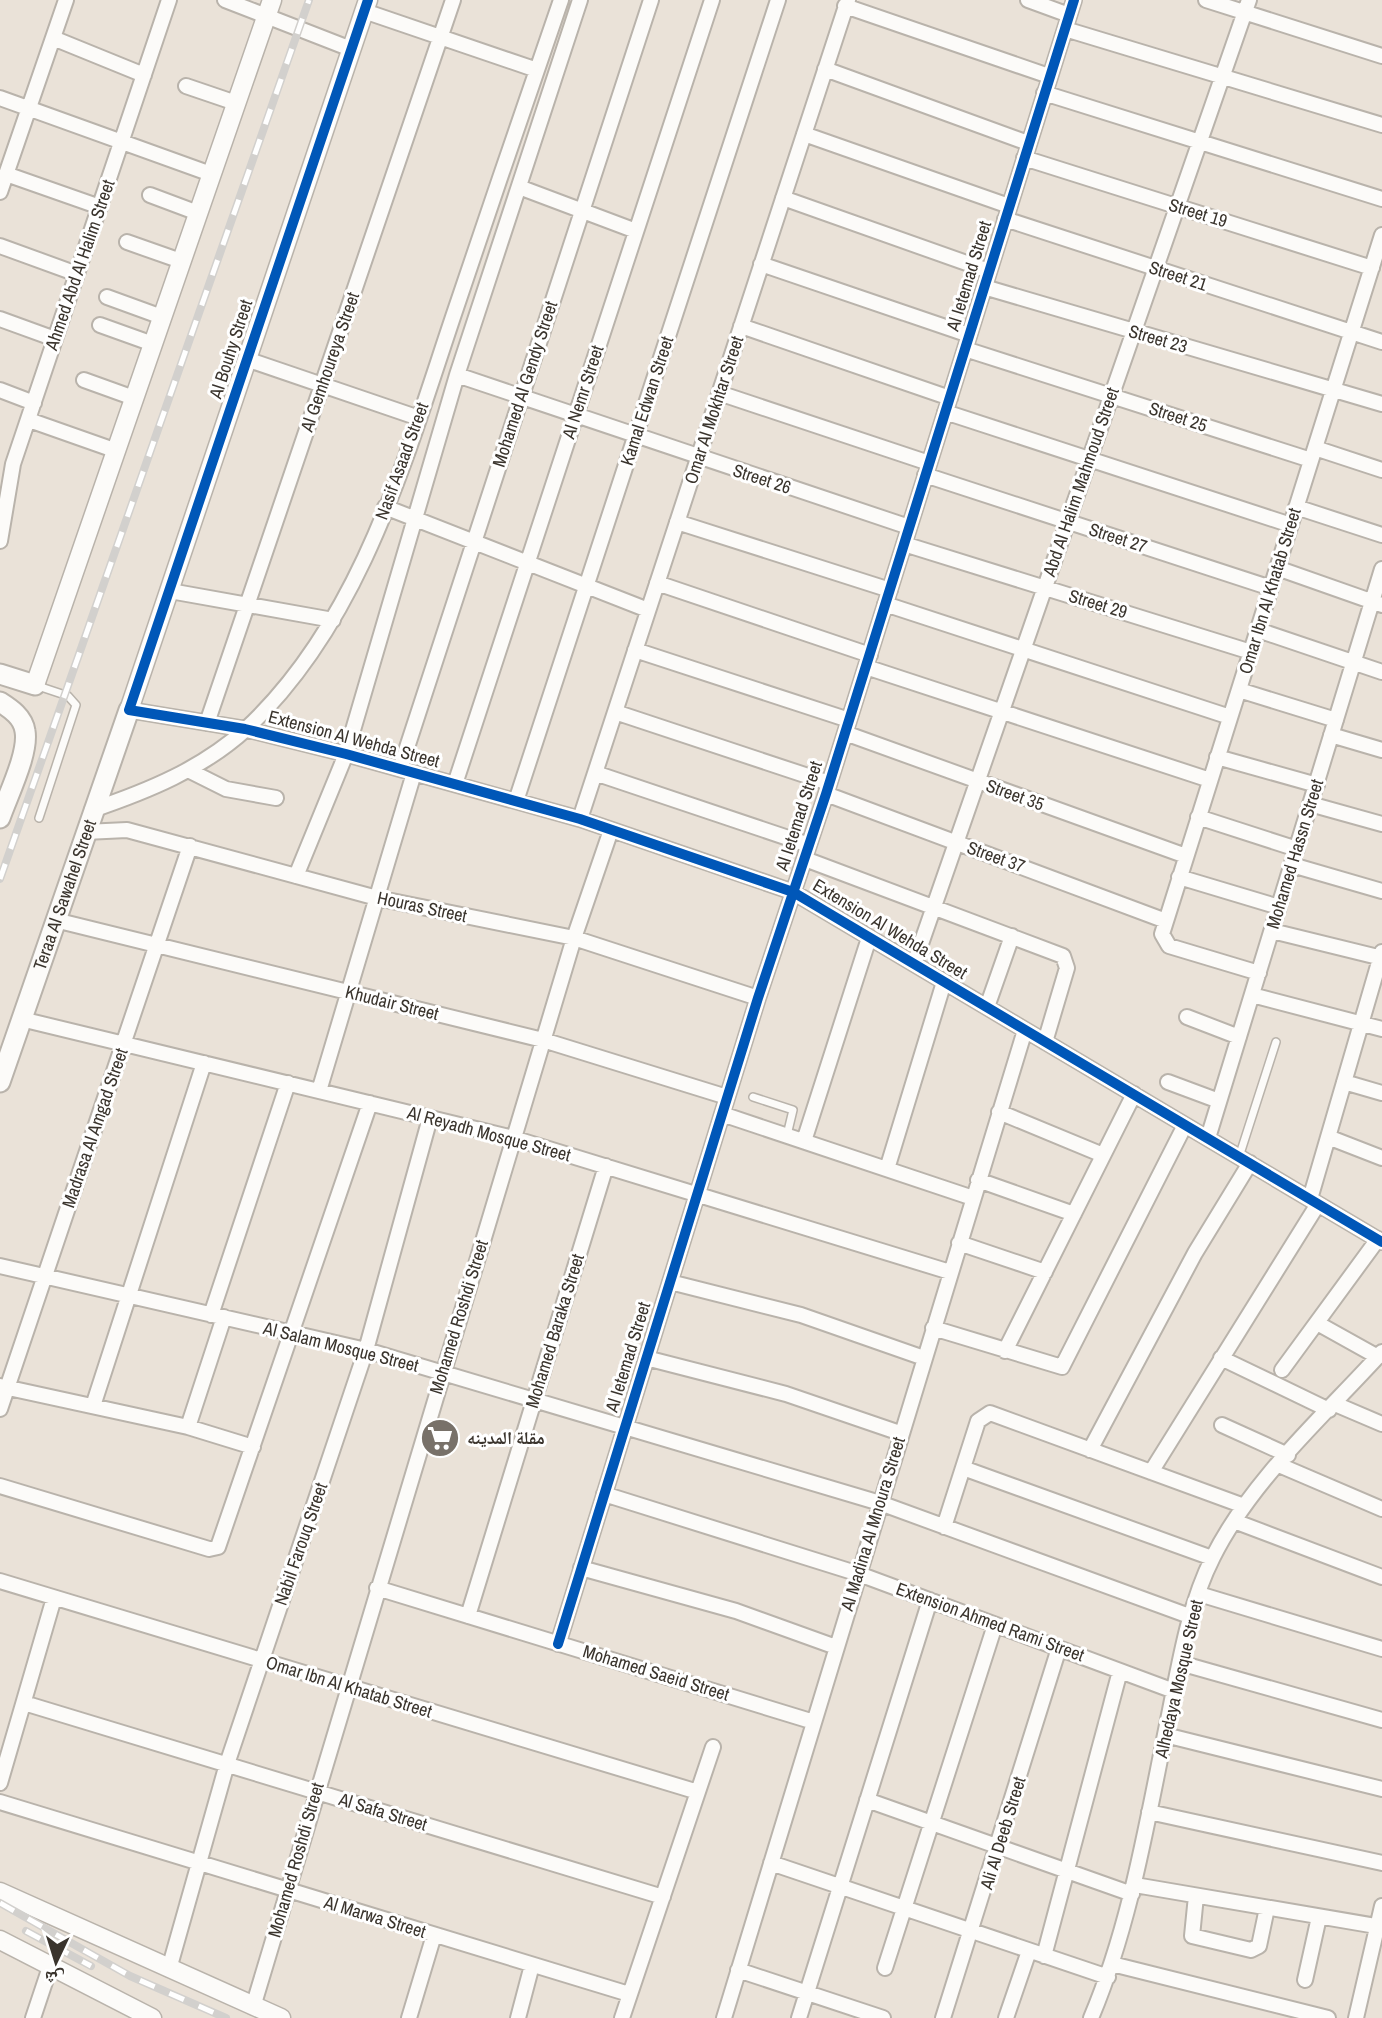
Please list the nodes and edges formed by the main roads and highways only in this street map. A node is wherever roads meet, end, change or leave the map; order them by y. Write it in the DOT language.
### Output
graph roads {
  1 [pos="0,674"];
  2 [pos="35,685"];
  3 [pos="0,702"];
  4 [pos="129,710"];
  5 [pos="1,810"];
  6 [pos="0,1082"];
  1 -- 2 [label="main road"];
  3 -- 5 [label="main road"];
  4 -- 6 [label="main road, Teraa Al Sawahel Street"];
}
